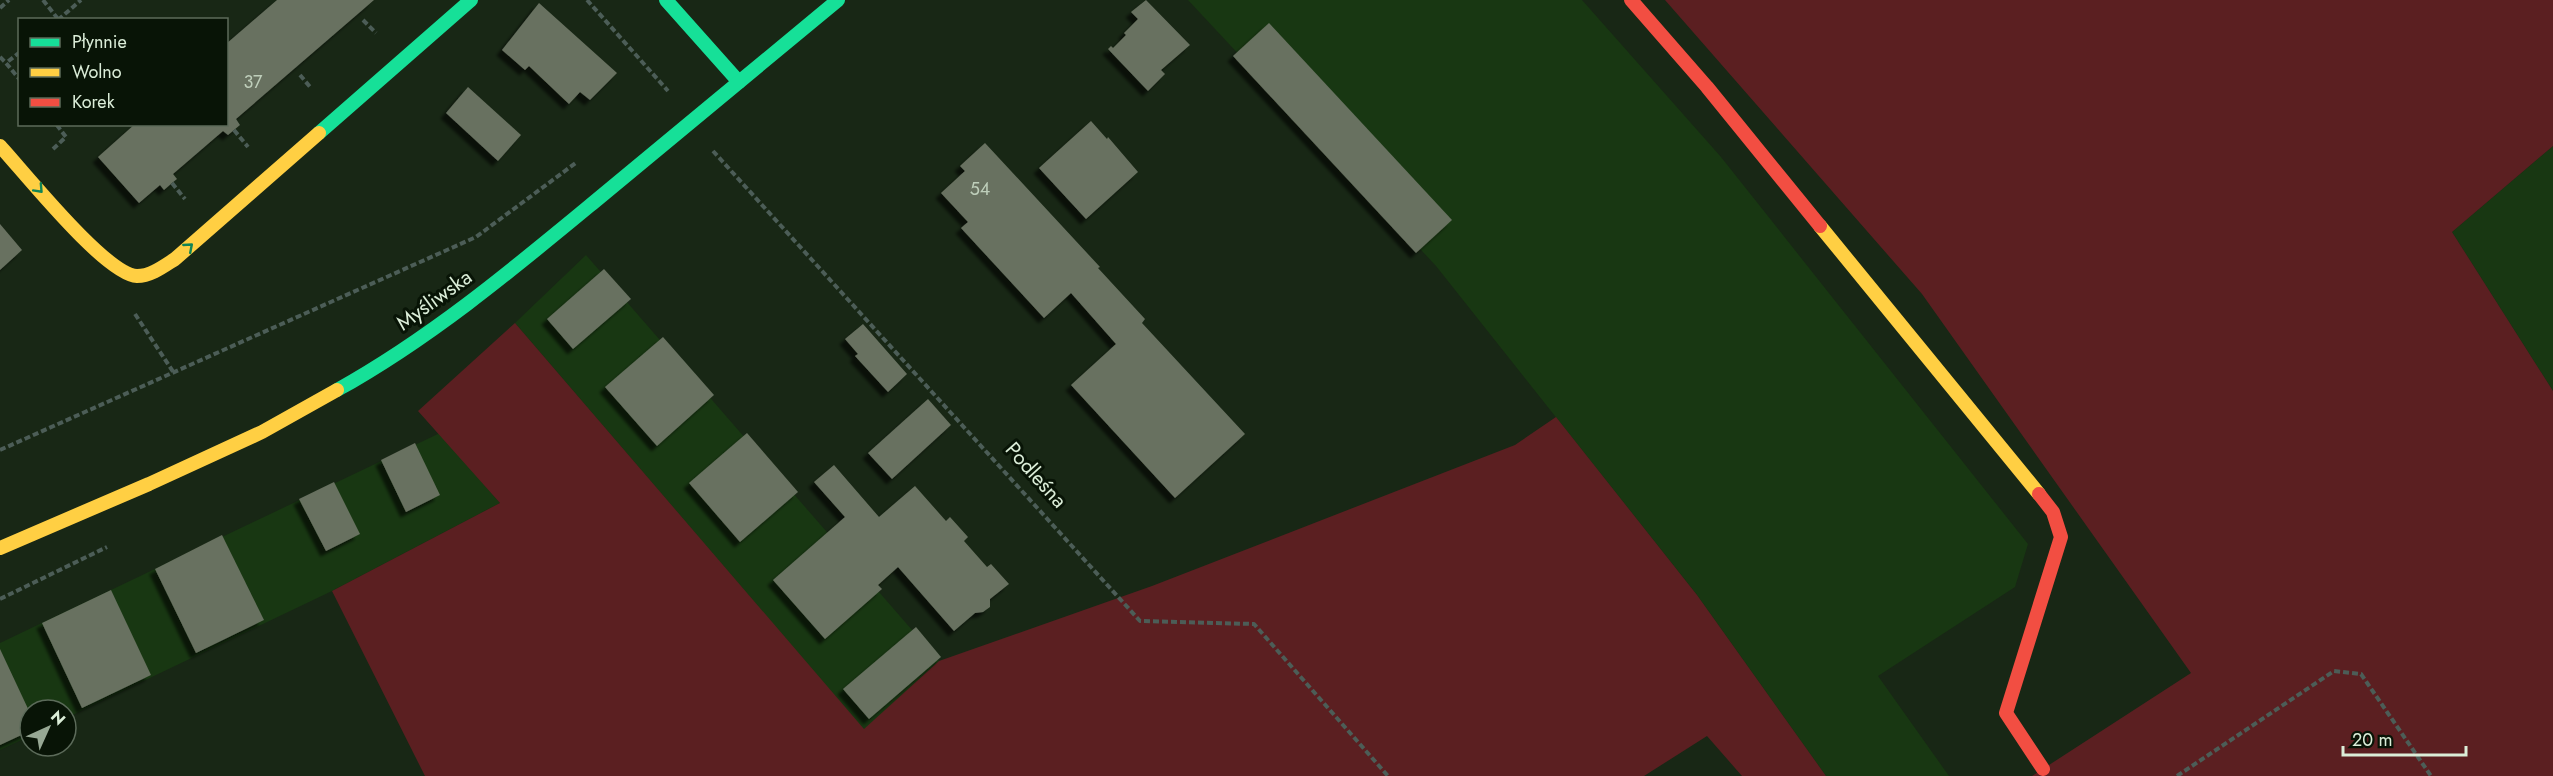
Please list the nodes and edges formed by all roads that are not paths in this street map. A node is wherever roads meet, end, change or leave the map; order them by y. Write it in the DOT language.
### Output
graph roads {
  1 [pos="471,0"];
  2 [pos="666,0"];
  3 [pos="838,0"];
  4 [pos="1631,0"];
  5 [pos="739,82"];
  6 [pos="0,146"];
  7 [pos="0,548"];
  8 [pos="2043,769"];
  6 -- 1 [label="street, one-way"];
  2 -- 5 [label="street"];
  3 -- 5 [label="street, Myśliwska"];
  4 -- 8 [label="street"];
  5 -- 7 [label="street, Myśliwska"];
}
